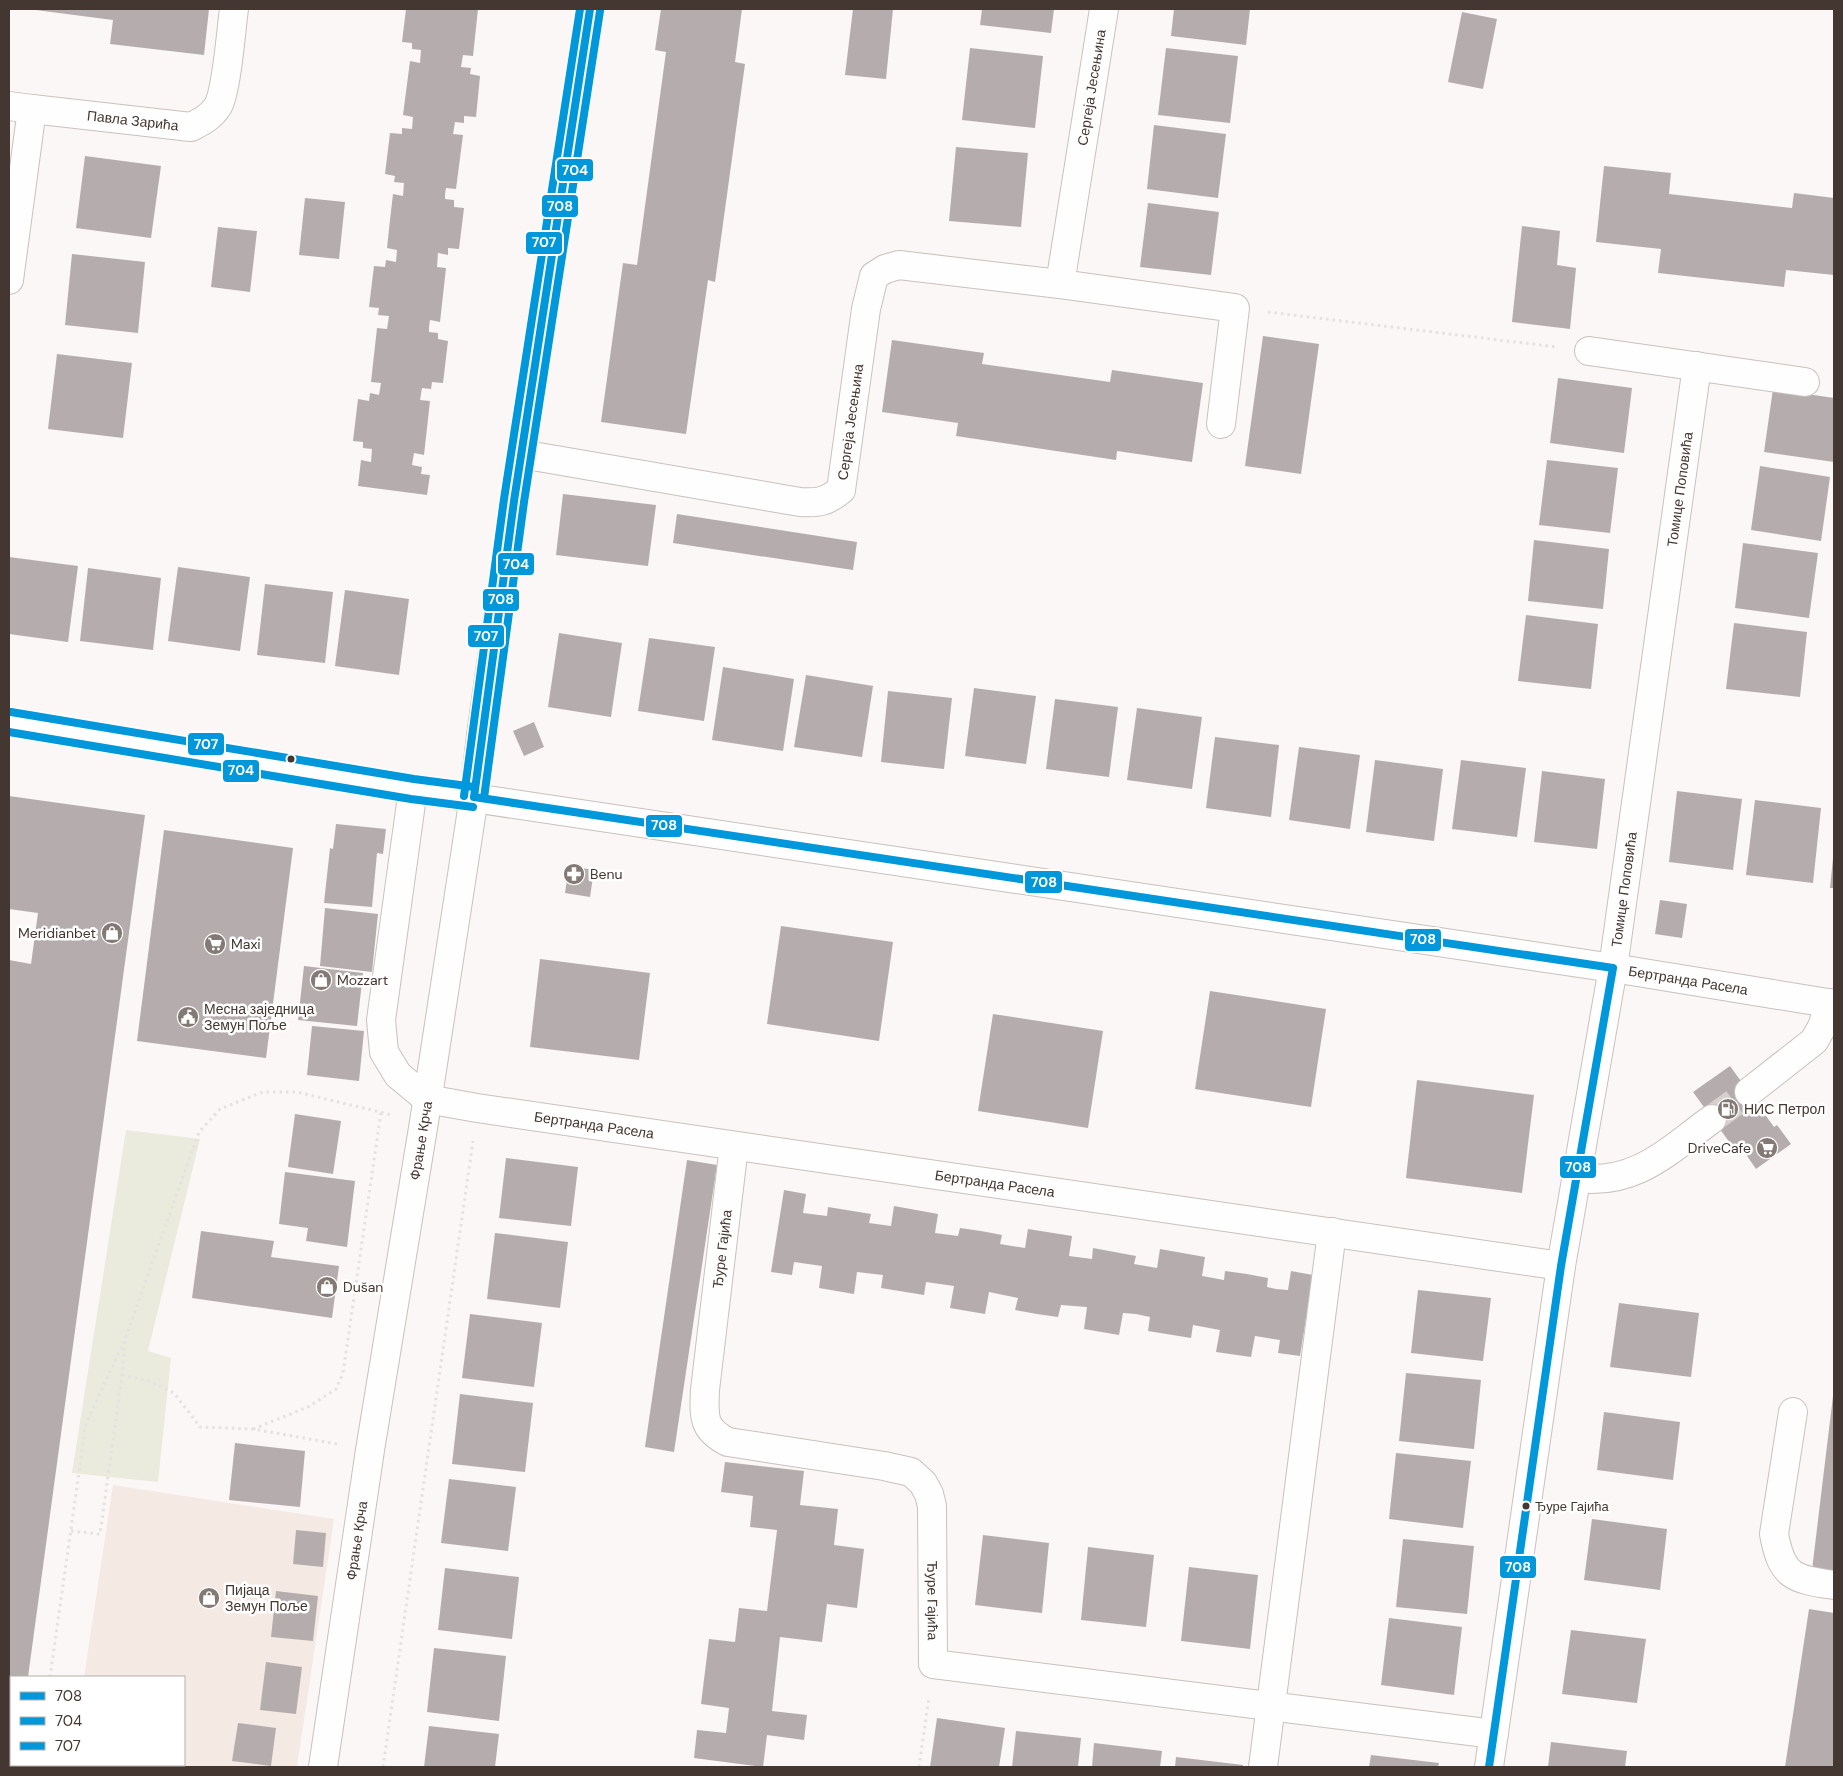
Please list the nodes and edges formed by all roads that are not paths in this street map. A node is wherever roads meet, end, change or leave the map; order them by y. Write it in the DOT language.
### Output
graph roads {
  1 [pos="234,9"];
  2 [pos="590,9"];
  3 [pos="1104,9"];
  4 [pos="20,108"];
  5 [pos="9,280"];
  6 [pos="1060,284"];
  7 [pos="1588,351"];
  8 [pos="1697,366"];
  9 [pos="1805,382"];
  10 [pos="1221,424"];
  11 [pos="521,454"];
  12 [pos="9,722"];
  13 [pos="413,788"];
  14 [pos="474,797"];
  15 [pos="1613,968"];
  16 [pos="1832,1003"];
  17 [pos="1749,1092"];
  18 [pos="426,1110"];
  19 [pos="1712,1119"];
  20 [pos="734,1146"];
  21 [pos="1576,1178"];
  22 [pos="1332,1232"];
  23 [pos="1561,1266"];
  24 [pos="1792,1412"];
  25 [pos="1834,1585"];
  26 [pos="1272,1705"];
  27 [pos="1494,1734"];
  28 [pos="323,1767"];
  29 [pos="1263,1767"];
  30 [pos="1489,1767"];
  1 -- 4 [label="street, Павла Зарића"];
  2 -- 11 [label="street, Фрање Крча"];
  3 -- 6 [label="street, Сергеја Јесењина"];
  4 -- 5 [label="street, Павла Зарића"];
  6 -- 10 [label="street, Сергеја Јесењина"];
  6 -- 11 [label="street, Сергеја Јесењина"];
  7 -- 8 [label="street"];
  8 -- 9 [label="street"];
  8 -- 15 [label="street, Томице Поповића"];
  11 -- 14 [label="street, Фрање Крча"];
  12 -- 13 [label="street, Бертранда Расела"];
  13 -- 14 [label="street, Бертранда Расела"];
  13 -- 18 [label="street"];
  14 -- 15 [label="street, Бертранда Расела"];
  14 -- 18 [label="street, Фрање Крча"];
  15 -- 16 [label="street, Бертранда Расела"];
  15 -- 21 [label="street, Томице Поповића"];
  16 -- 17 [label="street"];
  18 -- 20 [label="street, Бертранда Расела"];
  18 -- 28 [label="street, Фрање Крча"];
  19 -- 21 [label="street"];
  20 -- 22 [label="street, Бертранда Расела"];
  20 -- 26 [label="street, Ђуре Гајића"];
  21 -- 23 [label="street, Томице Поповића"];
  22 -- 23 [label="street, Бертранда Расела"];
  22 -- 26 [label="street"];
  23 -- 27 [label="street, Томице Поповића"];
  24 -- 25 [label="street"];
  26 -- 27 [label="street"];
  26 -- 29 [label="street"];
  27 -- 30 [label="street, Томице Поповића"];
}
